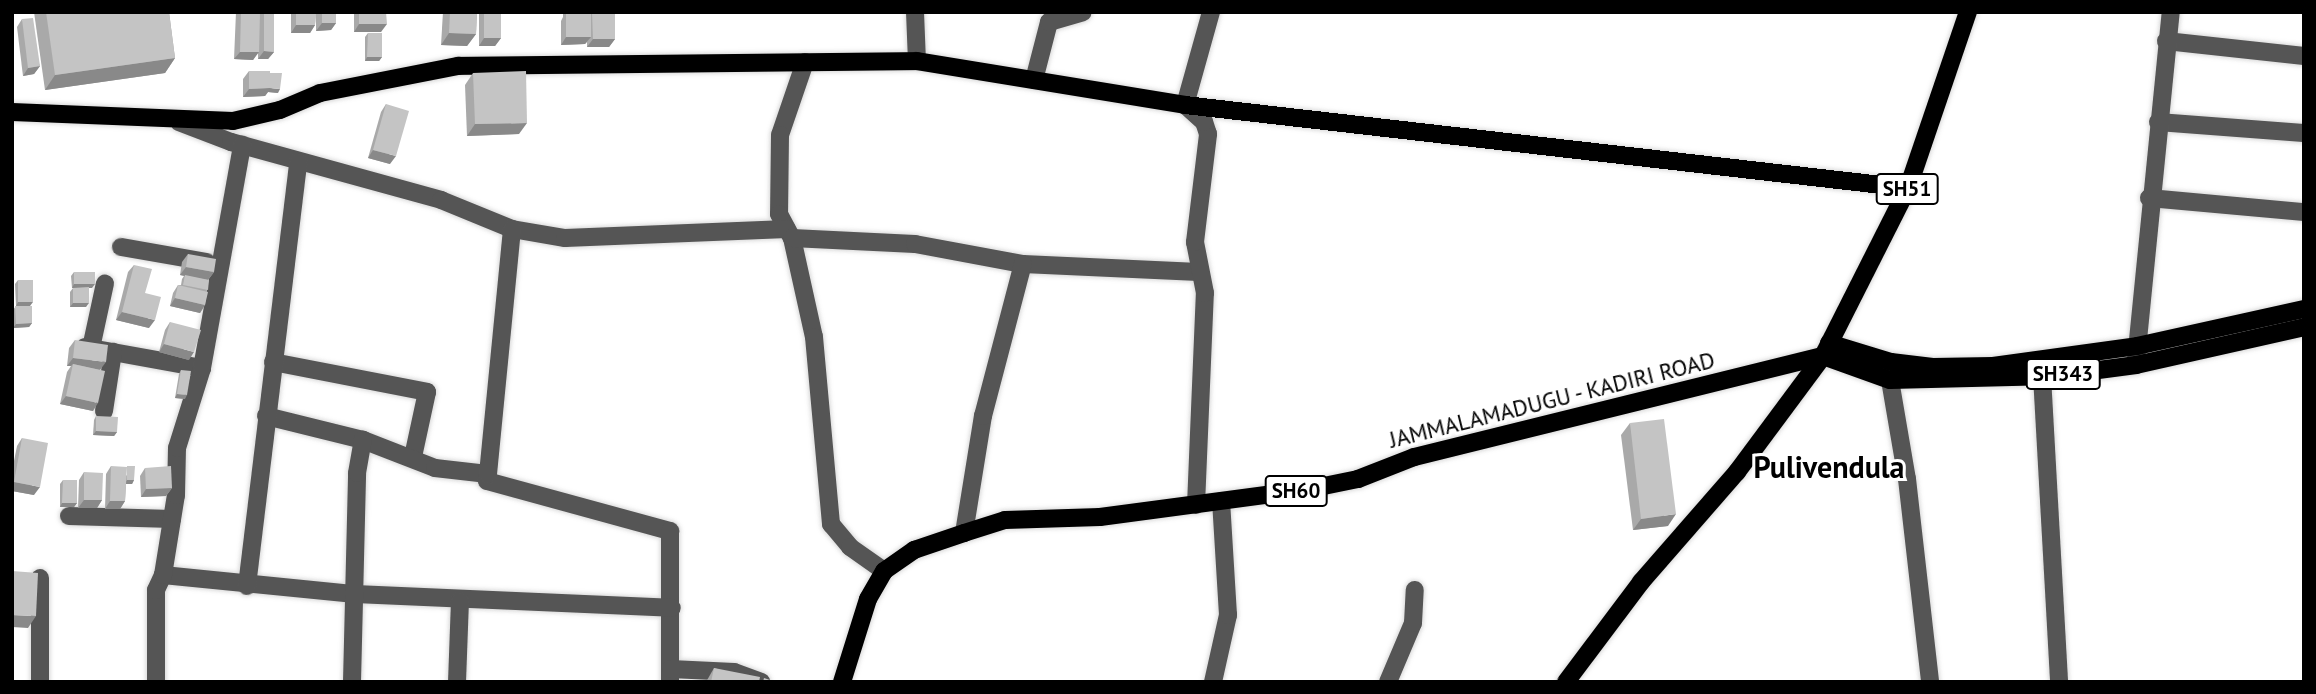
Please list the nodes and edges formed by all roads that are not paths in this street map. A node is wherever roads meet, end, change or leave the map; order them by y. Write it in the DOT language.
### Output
graph roads {
  1 [pos="915,12"];
  2 [pos="1083,12"];
  3 [pos="1211,12"];
  4 [pos="1968,12"];
  5 [pos="2171,12"];
  6 [pos="2166,41"];
  7 [pos="2304,56"];
  8 [pos="917,61"];
  9 [pos="805,62"];
  10 [pos="1034,80"];
  11 [pos="1185,105"];
  12 [pos="12,112"];
  13 [pos="179,122"];
  14 [pos="2158,122"];
  15 [pos="2304,133"];
  16 [pos="242,145"];
  17 [pos="298,162"];
  18 [pos="1908,188"];
  19 [pos="2150,198"];
  20 [pos="2304,212"];
  21 [pos="512,229"];
  22 [pos="789,233"];
  23 [pos="121,247"];
  24 [pos="1023,264"];
  25 [pos="220,265"];
  26 [pos="1199,272"];
  27 [pos="105,283"];
  28 [pos="2304,309"];
  29 [pos="2304,327"];
  30 [pos="1826,350"];
  31 [pos="113,352"];
  32 [pos="2137,356"];
  33 [pos="273,362"];
  34 [pos="202,368"];
  35 [pos="2042,376"];
  36 [pos="1890,380"];
  37 [pos="104,411"];
  38 [pos="266,416"];
  39 [pos="363,440"];
  40 [pos="413,457"];
  41 [pos="488,474"];
  42 [pos="1221,501"];
  43 [pos="1196,505"];
  44 [pos="69,516"];
  45 [pos="172,519"];
  46 [pos="964,533"];
  47 [pos="884,571"];
  48 [pos="163,575"];
  49 [pos="40,578"];
  50 [pos="247,586"];
  51 [pos="1415,590"];
  52 [pos="355,594"];
  53 [pos="460,601"];
  54 [pos="672,608"];
  55 [pos="670,676"];
  56 [pos="40,682"];
  57 [pos="156,682"];
  58 [pos="352,682"];
  59 [pos="457,682"];
  60 [pos="761,682"];
  61 [pos="842,682"];
  62 [pos="1213,682"];
  63 [pos="1388,682"];
  64 [pos="1566,682"];
  65 [pos="1930,682"];
  66 [pos="2059,682"];
  1 -- 8 [label="street"];
  2 -- 10 [label="street"];
  3 -- 11 [label="street"];
  4 -- 18 [label="main road, SH51"];
  5 -- 6 [label="street"];
  6 -- 7 [label="street"];
  6 -- 14 [label="street"];
  8 -- 9 [label="main road"];
  8 -- 10 [label="main road"];
  9 -- 13 [label="main road"];
  9 -- 22 [label="street"];
  10 -- 11 [label="main road"];
  11 -- 18 [label="main road"];
  11 -- 26 [label="street"];
  12 -- 13 [label="main road"];
  13 -- 16 [label="street"];
  14 -- 15 [label="street"];
  14 -- 19 [label="street"];
  16 -- 17 [label="street"];
  16 -- 25 [label="street"];
  17 -- 21 [label="street"];
  17 -- 33 [label="street"];
  18 -- 30 [label="main road, SH51"];
  19 -- 20 [label="street"];
  19 -- 32 [label="street"];
  21 -- 22 [label="street"];
  21 -- 41 [label="street"];
  22 -- 24 [label="street"];
  22 -- 47 [label="street"];
  23 -- 25 [label="street"];
  24 -- 26 [label="street"];
  24 -- 46 [label="street"];
  25 -- 34 [label="street"];
  26 -- 43 [label="street"];
  27 -- 31 [label="street"];
  28 -- 32 [label="main road, SH343"];
  29 -- 32 [label="main road, SH343"];
  30 -- 32 [label="main road, SH343"];
  30 -- 36 [label="main road, SH343"];
  30 -- 42 [label="main road, JAMMALAMADUGU - KADIRI ROAD / SH60"];
  30 -- 64 [label="main road"];
  31 -- 34 [label="street"];
  31 -- 37 [label="street"];
  32 -- 35 [label="main road, SH343"];
  33 -- 38 [label="street"];
  33 -- 40 [label="street"];
  34 -- 45 [label="street"];
  35 -- 36 [label="main road, SH343"];
  35 -- 66 [label="street"];
  36 -- 65 [label="street"];
  38 -- 39 [label="street"];
  38 -- 50 [label="street"];
  39 -- 40 [label="street"];
  39 -- 52 [label="street"];
  40 -- 41 [label="street"];
  41 -- 54 [label="street"];
  42 -- 43 [label="main road, JAMMALAMADUGU - KADIRI ROAD / SH60"];
  42 -- 62 [label="street"];
  43 -- 46 [label="main road, JAMMALAMADUGU - KADIRI ROAD / SH60"];
  44 -- 45 [label="street"];
  45 -- 48 [label="street"];
  46 -- 47 [label="main road, JAMMALAMADUGU - KADIRI ROAD / SH60"];
  47 -- 61 [label="main road, JAMMALAMADUGU - KADIRI ROAD / SH60"];
  48 -- 50 [label="street"];
  48 -- 57 [label="street"];
  49 -- 56 [label="street"];
  50 -- 52 [label="street"];
  51 -- 63 [label="street"];
  52 -- 53 [label="street"];
  52 -- 58 [label="street"];
  53 -- 54 [label="street"];
  53 -- 59 [label="street"];
  54 -- 55 [label="street"];
  55 -- 60 [label="street"];
}
